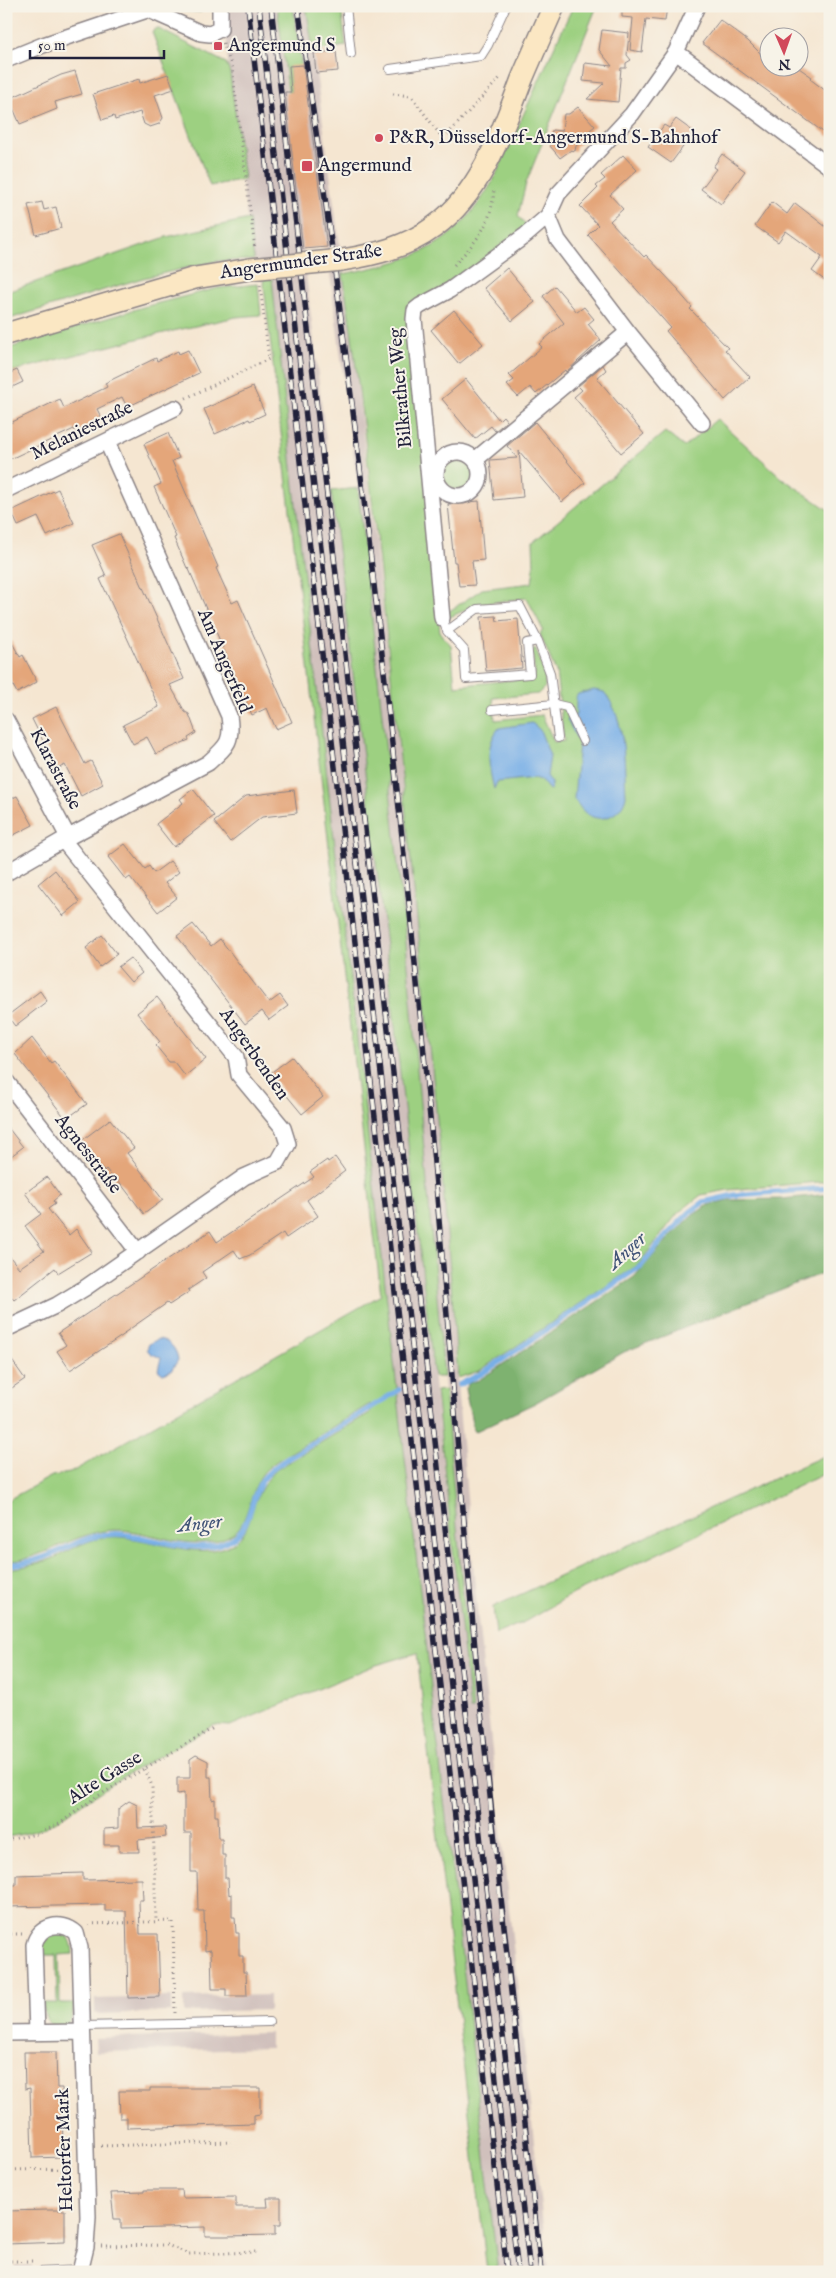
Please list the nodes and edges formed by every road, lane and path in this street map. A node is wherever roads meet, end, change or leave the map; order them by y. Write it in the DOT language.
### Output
graph roads {
  1 [pos="220,6"];
  2 [pos="346,6"];
  3 [pos="506,6"];
  4 [pos="554,6"];
  5 [pos="697,6"];
  6 [pos="154,8"];
  7 [pos="216,32"];
  8 [pos="676,52"];
  9 [pos="351,54"];
  10 [pos="6,60"];
  11 [pos="390,69"];
  12 [pos="523,77"];
  13 [pos="393,94"];
  14 [pos="830,167"];
  15 [pos="478,176"];
  16 [pos="548,216"];
  17 [pos="255,267"];
  18 [pos="450,290"];
  19 [pos="628,332"];
  20 [pos="6,334"];
  21 [pos="175,408"];
  22 [pos="702,423"];
  23 [pos="106,442"];
  24 [pos="475,460"];
  25 [pos="433,475"];
  26 [pos="6,490"];
  27 [pos="445,625"];
  28 [pos="538,641"];
  29 [pos="554,704"];
  30 [pos="492,710"];
  31 [pos="6,720"];
  32 [pos="558,738"];
  33 [pos="583,741"];
  34 [pos="65,838"];
  35 [pos="6,873"];
  36 [pos="6,1081"];
  37 [pos="138,1252"];
  38 [pos="6,1329"];
  39 [pos="215,1727"];
  40 [pos="145,1769"];
  41 [pos="6,1840"];
  42 [pos="156,1921"];
  43 [pos="76,1933"];
  44 [pos="269,2022"];
  45 [pos="175,2024"];
  46 [pos="82,2029"];
  47 [pos="37,2032"];
  48 [pos="6,2033"];
  49 [pos="231,2142"];
  50 [pos="85,2146"];
  51 [pos="86,2168"];
  52 [pos="6,2170"];
  53 [pos="86,2247"];
  54 [pos="256,2252"];
  55 [pos="80,2271"];
  56 [pos="41,2272"];
  1 -- 7 [label="street"];
  2 -- 9 [label="lane"];
  3 -- 11 [label="lane"];
  4 -- 12 [label="main road, Angermunder Straße"];
  5 -- 8 [label="street, Bilkrather Weg"];
  6 -- 7 [label="street"];
  6 -- 10 [label="street"];
  7 -- 17 [label="path"];
  8 -- 14 [label="street"];
  8 -- 16 [label="street, Bilkrather Weg"];
  12 -- 13 [label="path"];
  12 -- 15 [label="main road, Angermunder Straße"];
  15 -- 17 [label="main road, Angermunder Straße, bridge"];
  15 -- 18 [label="path"];
  16 -- 18 [label="street, Bilkrather Weg"];
  16 -- 19 [label="street"];
  17 -- 20 [label="main road, Angermunder Straße"];
  17 -- 21 [label="path"];
  18 -- 25 [label="street, Bilkrather Weg"];
  19 -- 22 [label="street"];
  19 -- 24 [label="street"];
  21 -- 23 [label="street, Melaniestraße"];
  23 -- 26 [label="street, Melaniestraße"];
  23 -- 34 [label="street, Am Angerfeld"];
  24 -- 25 [label="street, Bilkrather Weg"];
  24 -- 25 [label="street, Bilkrather Weg"];
  25 -- 27 [label="street, Bilkrather Weg"];
  27 -- 28 [label="lane"];
  27 -- 28 [label="lane"];
  28 -- 29 [label="lane"];
  29 -- 30 [label="lane"];
  29 -- 32 [label="lane"];
  29 -- 33 [label="lane"];
  31 -- 34 [label="street, Klarastraße"];
  34 -- 35 [label="street, Am Angerfeld"];
  34 -- 37 [label="street, Angerbenden"];
  36 -- 37 [label="street, Agnesstraße"];
  37 -- 38 [label="street, Angerbenden"];
  39 -- 40 [label="path, Alte Gasse"];
  40 -- 41 [label="path, Alte Gasse"];
  40 -- 42 [label="path"];
  42 -- 43 [label="path"];
  42 -- 45 [label="path"];
  43 -- 46 [label="street, Heltorfer Mark"];
  43 -- 47 [label="street"];
  44 -- 45 [label="lane"];
  45 -- 46 [label="lane"];
  46 -- 47 [label="street"];
  46 -- 50 [label="street, Heltorfer Mark"];
  47 -- 48 [label="street"];
  49 -- 50 [label="path"];
  50 -- 51 [label="street, Heltorfer Mark"];
  51 -- 52 [label="path"];
  51 -- 53 [label="street, Heltorfer Mark"];
  53 -- 54 [label="path"];
  53 -- 55 [label="street, Heltorfer Mark"];
  55 -- 56 [label="lane"];
}
